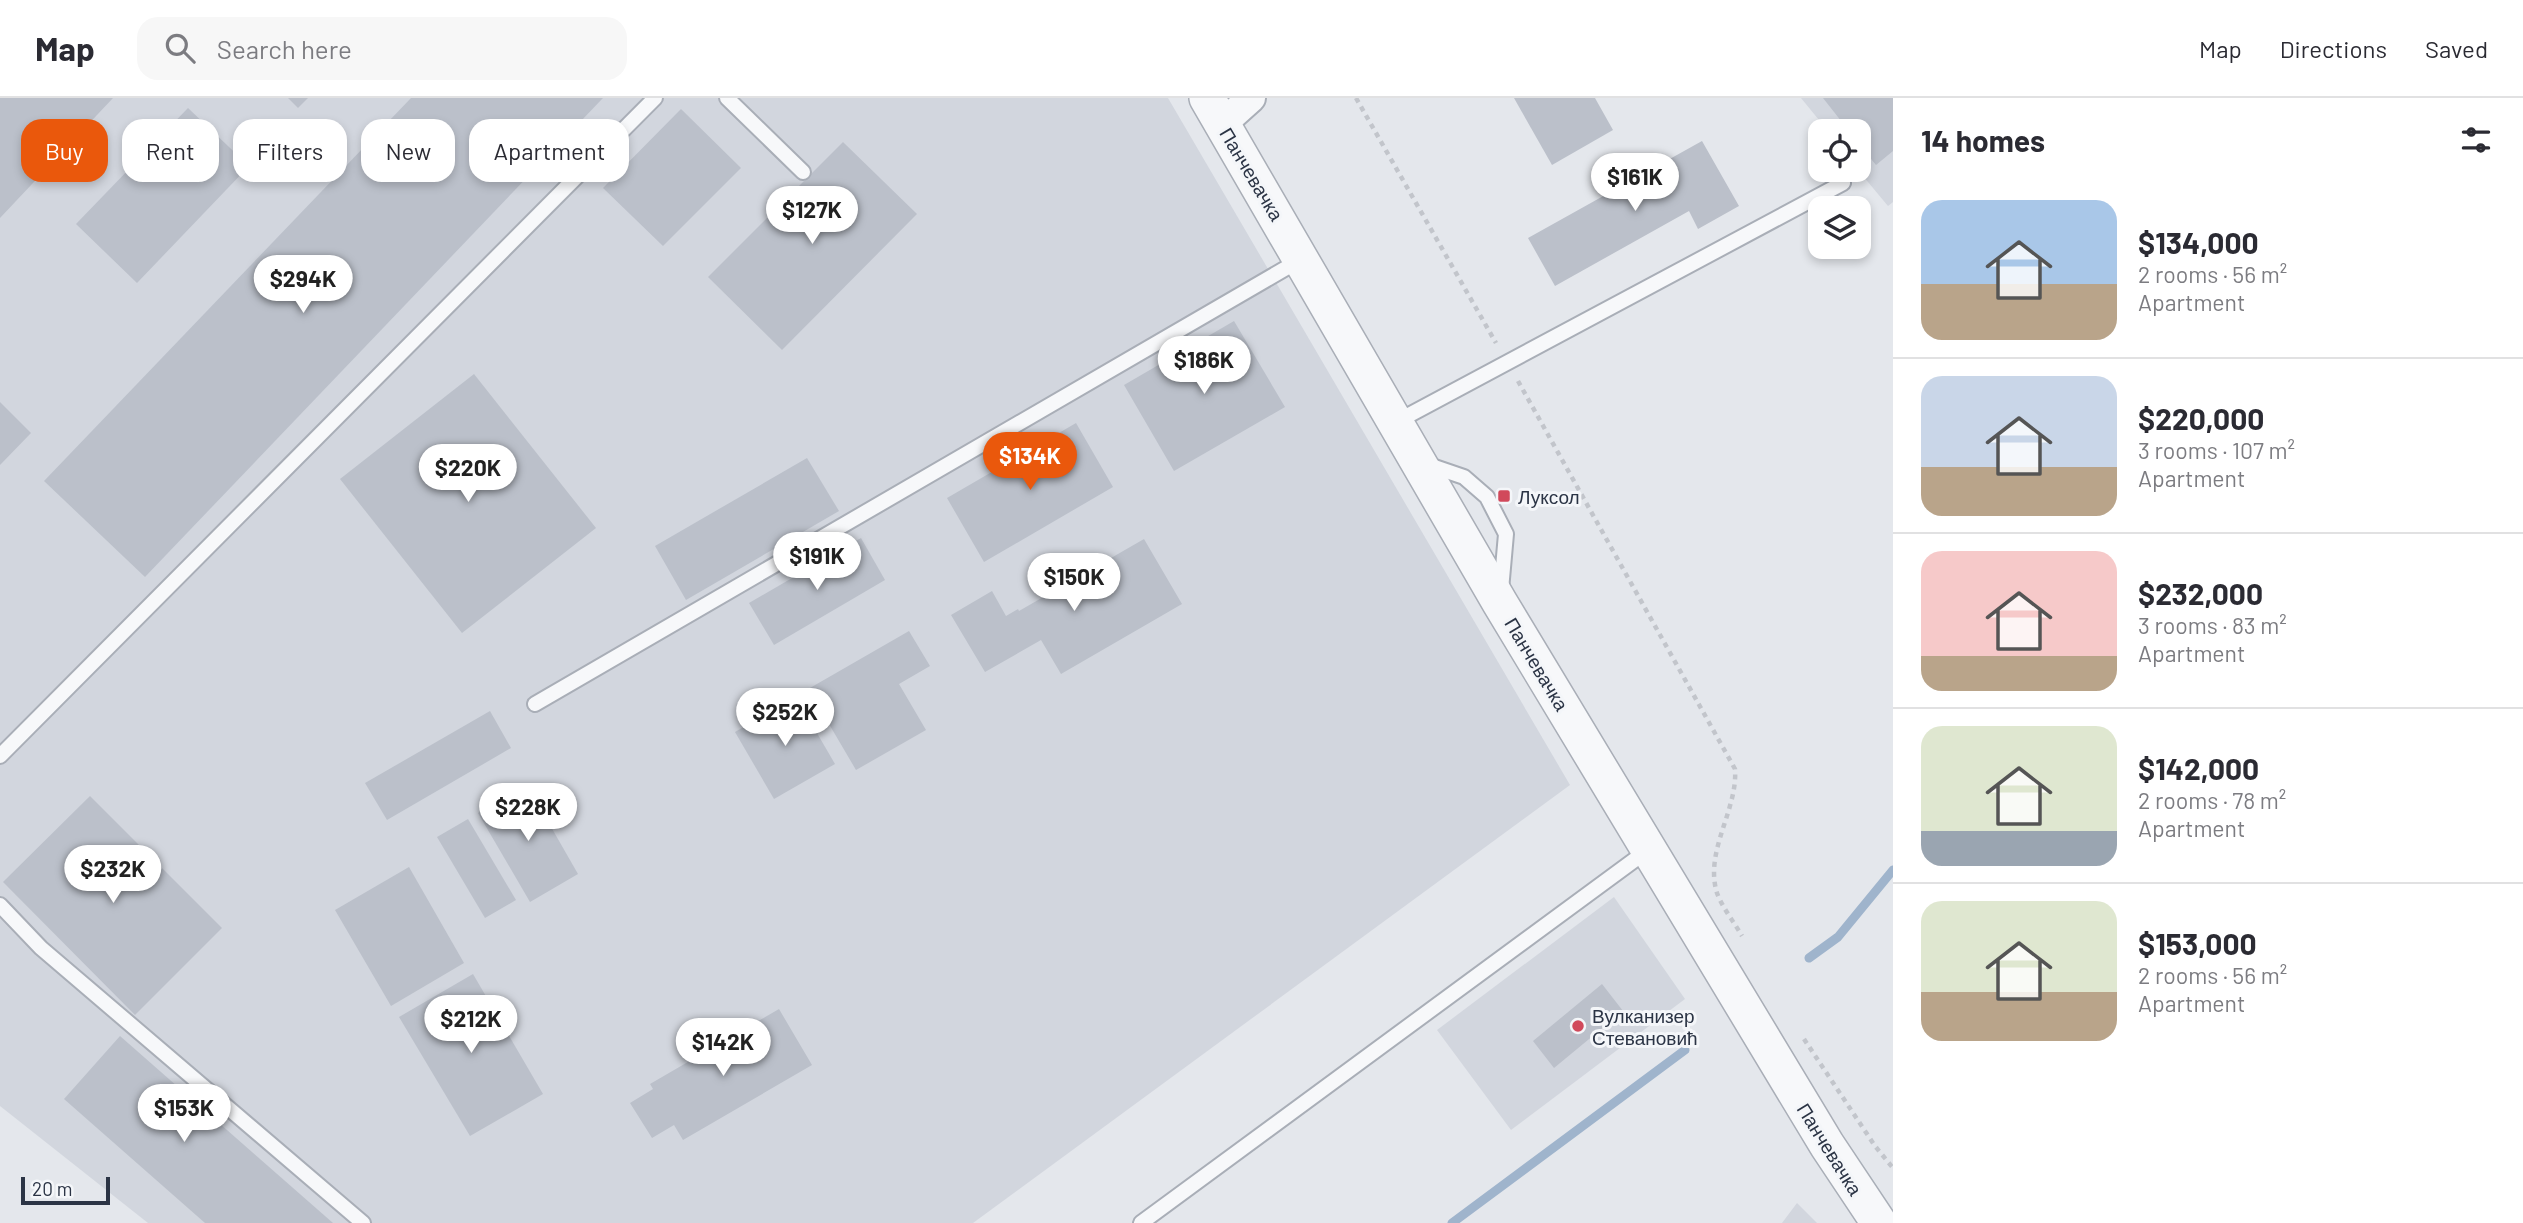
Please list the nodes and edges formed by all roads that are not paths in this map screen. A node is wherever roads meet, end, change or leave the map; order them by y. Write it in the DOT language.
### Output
graph roads {
  1 [pos="655,98"];
  2 [pos="727,98"];
  3 [pos="1251,98"];
  4 [pos="1214,111"];
  5 [pos="803,172"];
  6 [pos="1843,183"];
  7 [pos="1302,259"];
  8 [pos="1395,422"];
  9 [pos="535,704"];
  10 [pos="0,756"];
  11 [pos="1648,850"];
  12 [pos="0,905"];
  13 [pos="363,1223"];
  14 [pos="1141,1223"];
  15 [pos="1879,1223"];
  1 -- 10 [label="lane"];
  2 -- 5 [label="lane"];
  3 -- 4 [label="street"];
  4 -- 7 [label="street, Панчевачка"];
  6 -- 8 [label="lane"];
  7 -- 8 [label="street, Панчевачка"];
  7 -- 9 [label="lane"];
  8 -- 11 [label="street, Панчевачка"];
  11 -- 14 [label="lane"];
  11 -- 15 [label="street, Панчевачка"];
  12 -- 13 [label="lane"];
}
